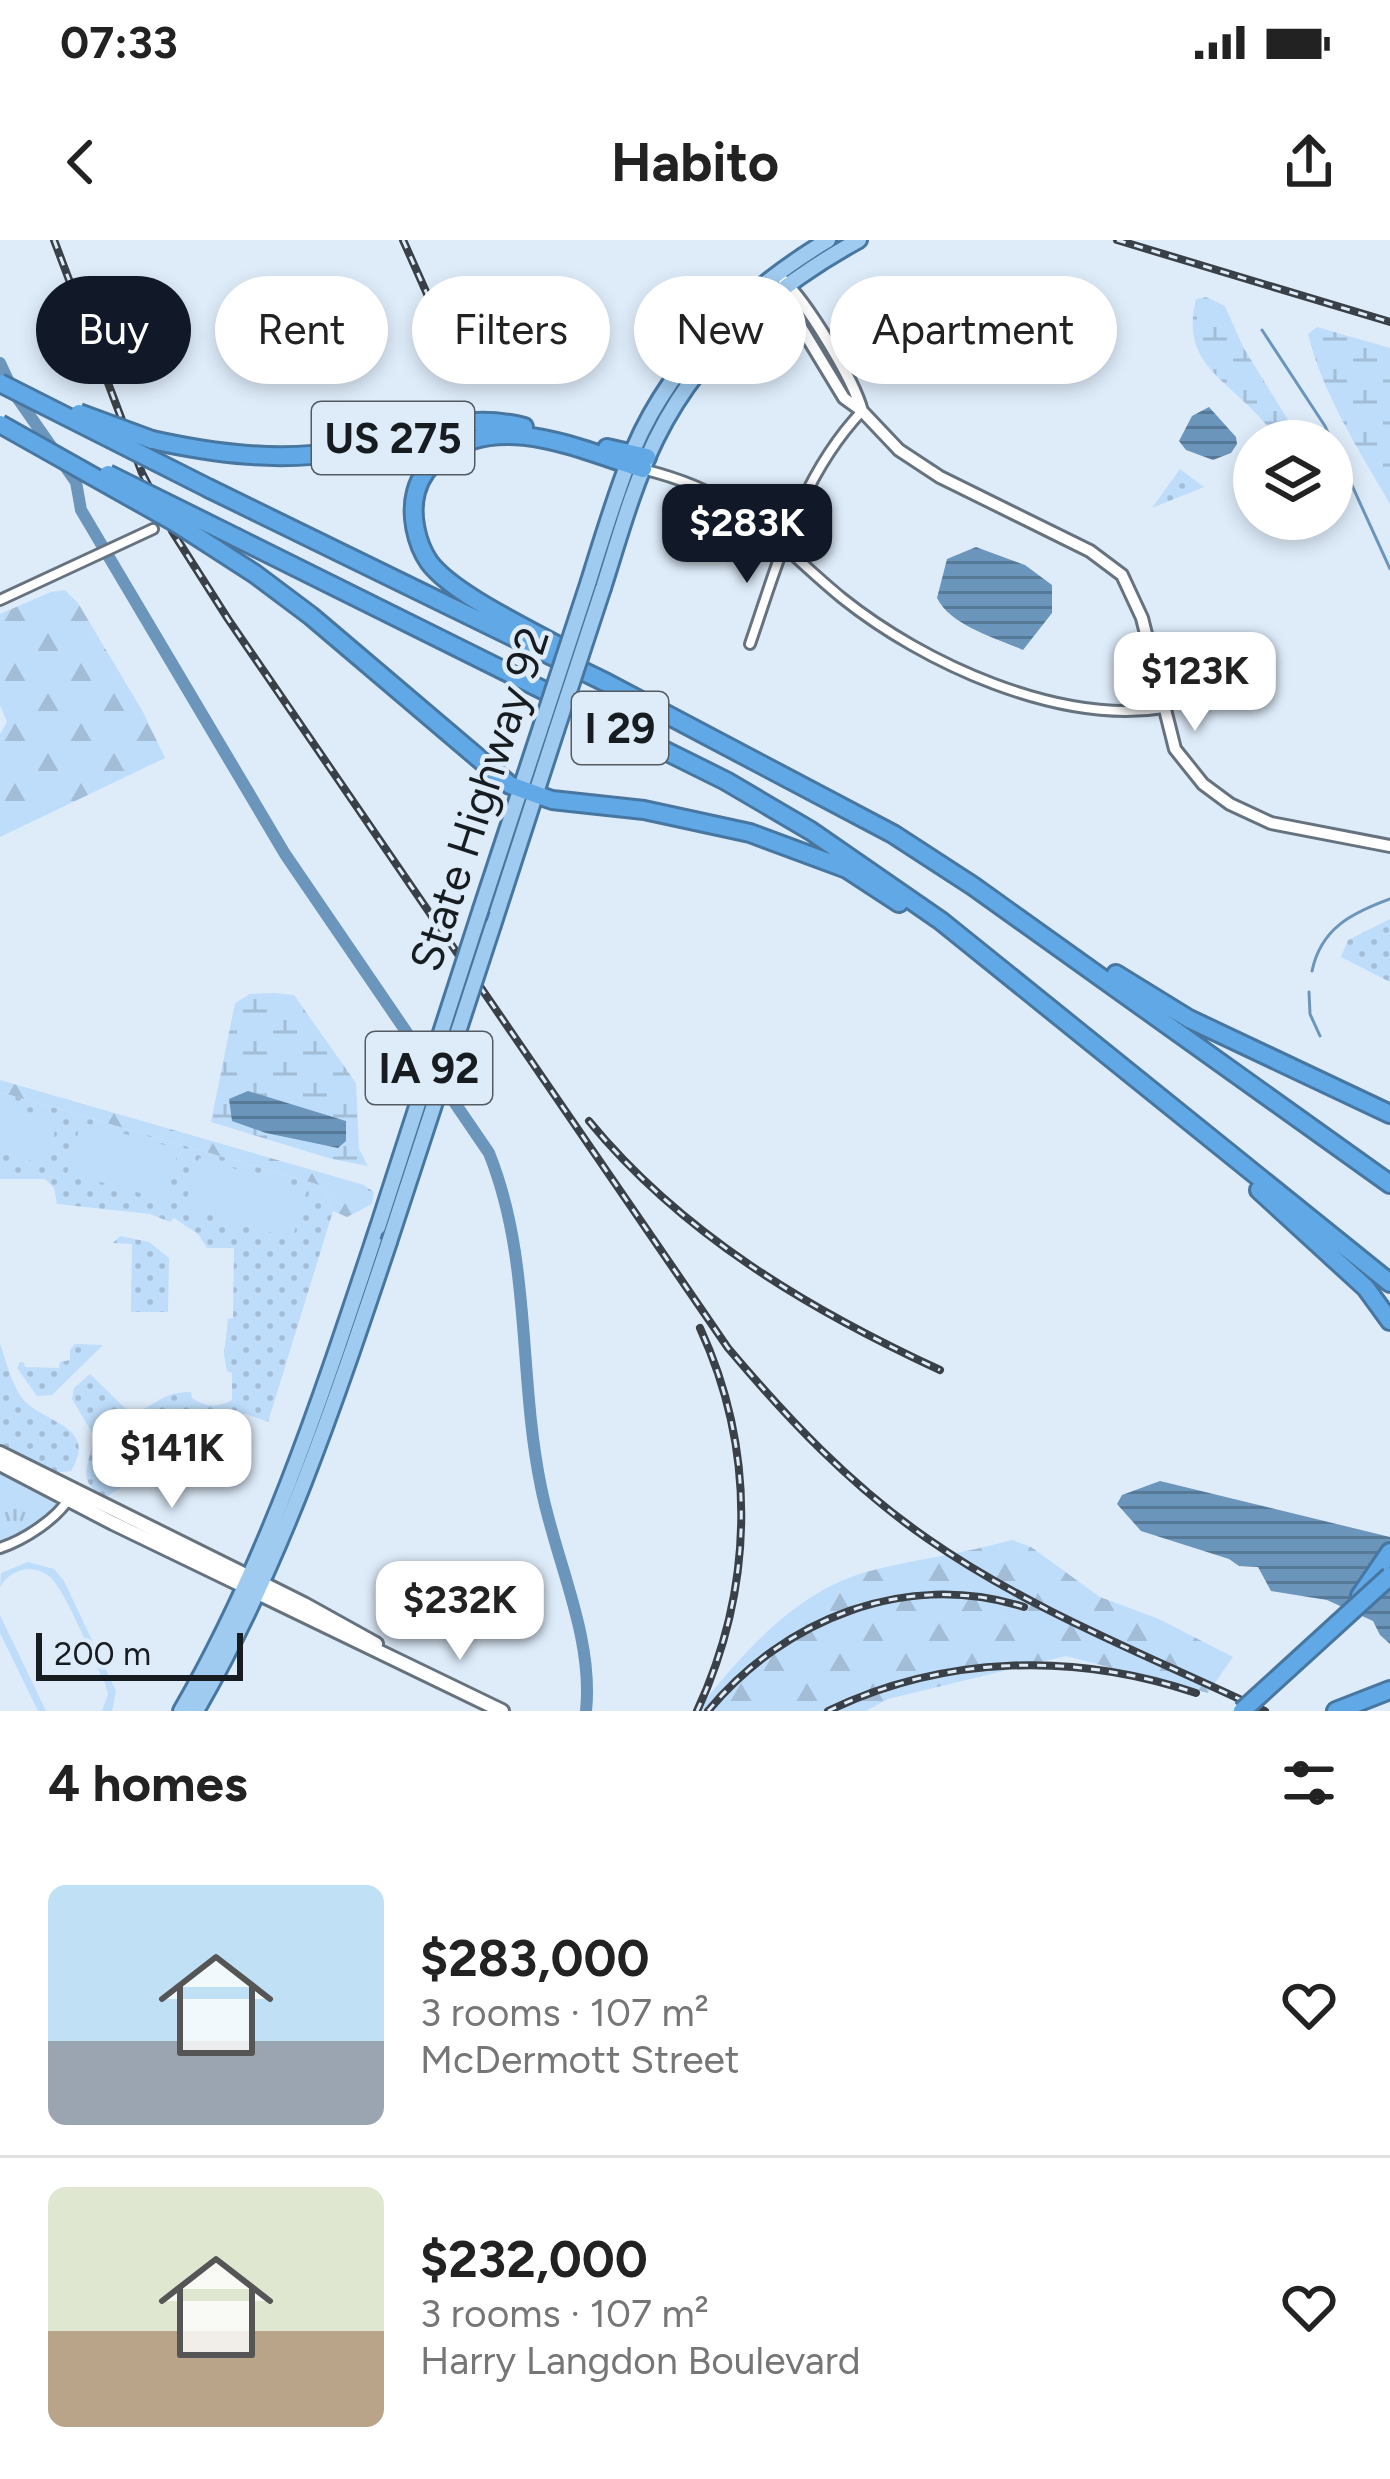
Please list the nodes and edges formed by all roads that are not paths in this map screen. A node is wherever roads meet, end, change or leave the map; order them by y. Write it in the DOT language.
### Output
graph roads {
  1 [pos="828,240"];
  2 [pos="860,240"];
  3 [pos="789,276"];
  4 [pos="794,276"];
  5 [pos="806,329"];
  6 [pos="0,382"];
  7 [pos="689,384"];
  8 [pos="862,411"];
  9 [pos="0,422"];
  10 [pos="637,461"];
  11 [pos="153,530"];
  12 [pos="785,543"];
  13 [pos="0,600"];
  14 [pos="750,644"];
  15 [pos="607,683"];
  16 [pos="1164,707"];
  17 [pos="528,792"];
  18 [pos="1390,845"];
  19 [pos="973,886"];
  20 [pos="981,954"];
  21 [pos="1390,1114"];
  22 [pos="1215,1140"];
  23 [pos="1389,1184"];
  24 [pos="1390,1283"];
  25 [pos="1390,1321"];
  26 [pos="0,1453"];
  27 [pos="0,1464"];
  28 [pos="71,1494"];
  29 [pos="0,1552"];
  30 [pos="1390,1552"];
  31 [pos="1390,1576"];
  32 [pos="254,1585"];
  33 [pos="1340,1621"];
  34 [pos="1390,1690"];
  35 [pos="181,1711"];
  36 [pos="196,1711"];
  37 [pos="502,1711"];
  38 [pos="1242,1711"];
  39 [pos="1336,1711"];
  1 -- 3 [label="main road"];
  2 -- 4 [label="main road"];
  5 -- 8 [label="street"];
  6 -- 10 [label="highway, US 275, bridge"];
  6 -- 15 [label="highway, I 29, bridge"];
  7 -- 10 [label="main road, State Highway 92"];
  8 -- 12 [label="street"];
  8 -- 16 [label="street"];
  9 -- 17 [label="highway, bridge"];
  9 -- 20 [label="highway, I 29, bridge"];
  10 -- 12 [label="street"];
  10 -- 15 [label="highway"];
  10 -- 17 [label="main road, State Highway 92, bridge"];
  11 -- 13 [label="street"];
  12 -- 14 [label="street"];
  12 -- 16 [label="street"];
  15 -- 19 [label="highway, I 29"];
  16 -- 18 [label="street"];
  17 -- 20 [label="highway"];
  17 -- 32 [label="main road, State Highway 92 / IA 92, bridge"];
  17 -- 32 [label="main road, State Highway 92 / IA 92, bridge"];
  19 -- 21 [label="highway"];
  19 -- 23 [label="highway, I 29"];
  20 -- 22 [label="highway, I 29"];
  22 -- 24 [label="highway, I 29"];
  22 -- 25 [label="highway"];
  26 -- 28 [label="main road"];
  27 -- 28 [label="main road"];
  28 -- 29 [label="street"];
  28 -- 32 [label="main road"];
  30 -- 33 [label="highway, bridge"];
  31 -- 33 [label="highway, bridge"];
  32 -- 35 [label="main road, State Highway 92 / IA 92"];
  32 -- 36 [label="main road, State Highway 92 / IA 92"];
  32 -- 37 [label="main road"];
  33 -- 38 [label="highway, bridge"];
  34 -- 39 [label="highway"];
}
